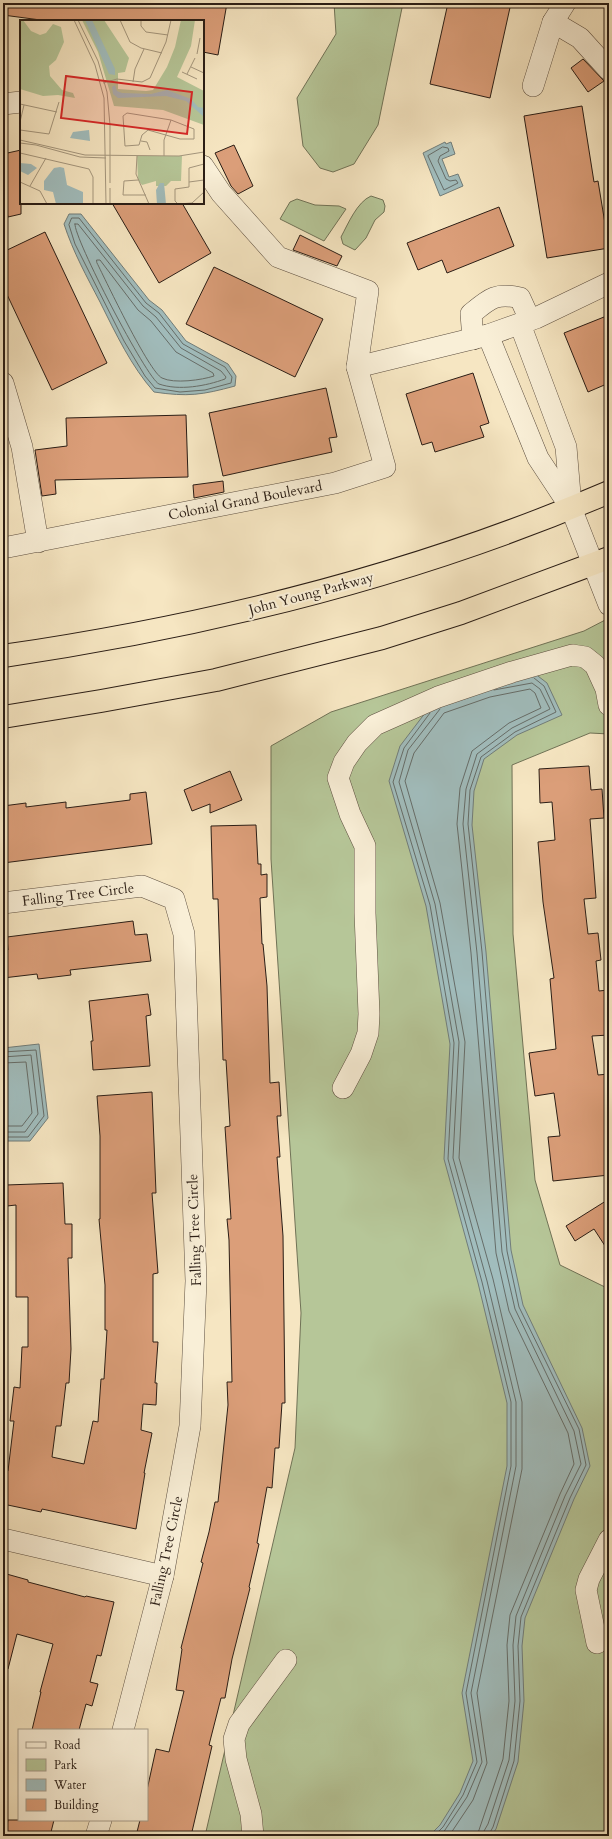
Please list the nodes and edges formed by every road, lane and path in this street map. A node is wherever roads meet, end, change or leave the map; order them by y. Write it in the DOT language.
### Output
graph roads {
  1 [pos="565,3"];
  2 [pos="553,22"];
  3 [pos="609,70"];
  4 [pos="533,86"];
  5 [pos="20,102"];
  6 [pos="3,104"];
  7 [pos="204,167"];
  8 [pos="609,283"];
  9 [pos="525,322"];
  10 [pos="481,337"];
  11 [pos="357,367"];
  12 [pos="3,383"];
  13 [pos="609,492"];
  14 [pos="571,508"];
  15 [pos="38,542"];
  16 [pos="3,548"];
  17 [pos="601,561"];
  18 [pos="609,605"];
  19 [pos="3,656"];
  20 [pos="609,705"];
  21 [pos="3,717"];
  22 [pos="3,903"];
  23 [pos="343,1088"];
  24 [pos="3,1539"];
  25 [pos="609,1540"];
  26 [pos="163,1576"];
  27 [pos="597,1643"];
  28 [pos="286,1660"];
  29 [pos="124,1729"];
  30 [pos="101,1821"];
  31 [pos="96,1836"];
  32 [pos="253,1836"];
  1 -- 2 [label="street"];
  2 -- 3 [label="street"];
  2 -- 4 [label="street"];
  5 -- 6 [label="street"];
  7 -- 11 [label="street, Colonial Grand Boulevard"];
  8 -- 9 [label="street"];
  9 -- 10 [label="street"];
  9 -- 10 [label="street"];
  9 -- 14 [label="street"];
  10 -- 11 [label="street"];
  10 -- 14 [label="street"];
  11 -- 15 [label="street, Colonial Grand Boulevard"];
  12 -- 15 [label="street"];
  13 -- 14 [label="highway, John Young Parkway"];
  14 -- 17 [label="street"];
  14 -- 19 [label="highway, John Young Parkway"];
  15 -- 16 [label="street, Colonial Grand Boulevard"];
  17 -- 18 [label="street"];
  17 -- 21 [label="highway"];
  20 -- 23 [label="street"];
  22 -- 26 [label="street, Falling Tree Circle"];
  24 -- 26 [label="street"];
  25 -- 27 [label="street"];
  26 -- 29 [label="street, Falling Tree Circle"];
  28 -- 32 [label="street"];
  30 -- 31 [label="street"];
}
